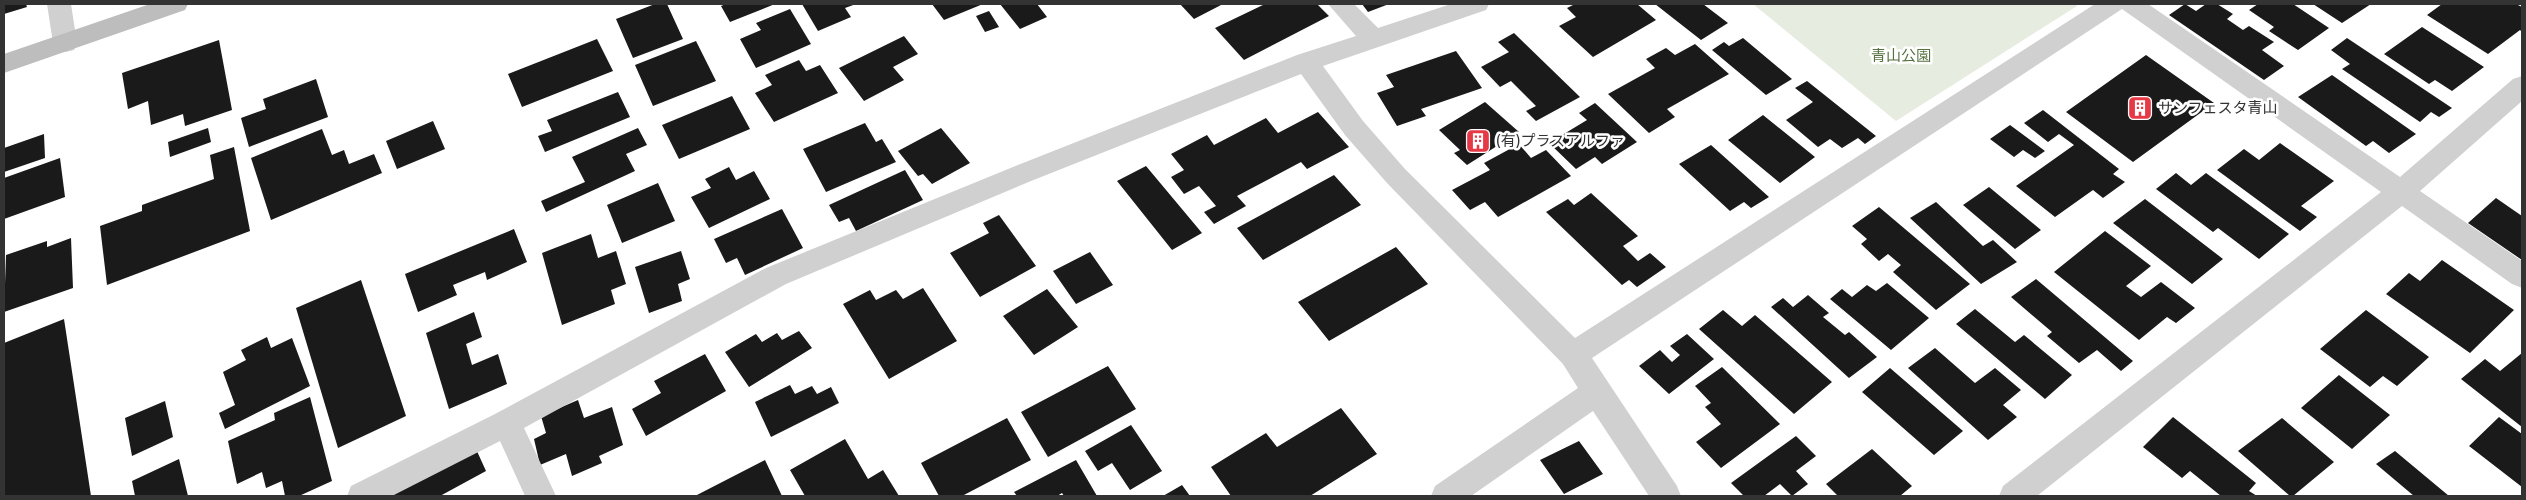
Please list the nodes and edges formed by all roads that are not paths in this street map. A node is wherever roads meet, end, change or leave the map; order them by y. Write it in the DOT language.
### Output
graph roads {
  1 [pos="59,4"];
  2 [pos="176,4"];
  3 [pos="1340,4"];
  4 [pos="1477,4"];
  5 [pos="2112,4"];
  6 [pos="2131,4"];
  7 [pos="1375,40"];
  8 [pos="65,43"];
  9 [pos="1306,62"];
  10 [pos="4,64"];
  11 [pos="2522,86"];
  12 [pos="2402,190"];
  13 [pos="2522,276"];
  14 [pos="1574,355"];
  15 [pos="1598,391"];
  16 [pos="506,424"];
  17 [pos="362,496"];
  18 [pos="541,496"];
  19 [pos="1446,496"];
  20 [pos="1666,496"];
  21 [pos="2014,496"];
  1 -- 8 [label="street"];
  2 -- 8 [label="street"];
  3 -- 7 [label="street"];
  4 -- 7 [label="street"];
  5 -- 14 [label="street"];
  6 -- 12 [label="street"];
  7 -- 9 [label="street"];
  8 -- 10 [label="street"];
  9 -- 14 [label="street"];
  9 -- 16 [label="street"];
  11 -- 12 [label="street"];
  12 -- 13 [label="street"];
  12 -- 21 [label="street"];
  14 -- 15 [label="street"];
  15 -- 19 [label="street"];
  15 -- 20 [label="street"];
  16 -- 17 [label="street"];
  16 -- 18 [label="street"];
}
